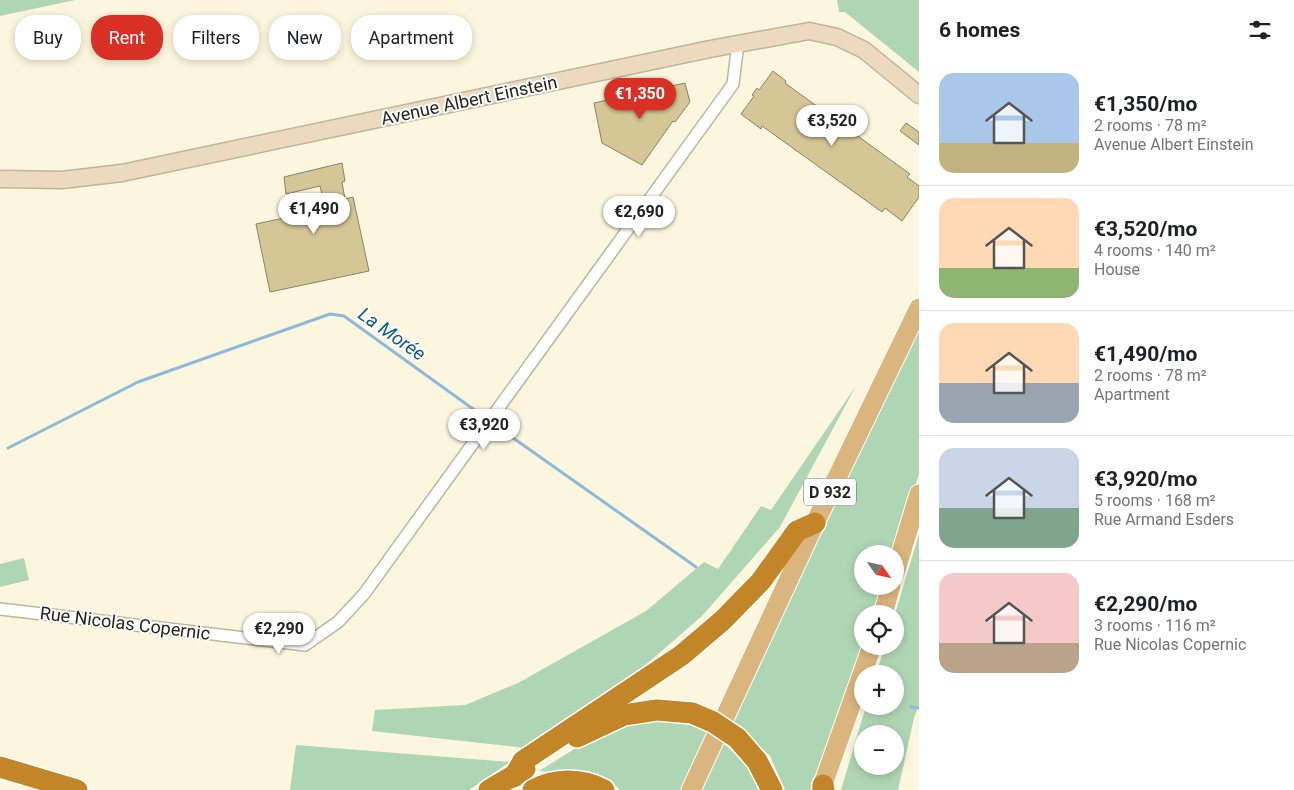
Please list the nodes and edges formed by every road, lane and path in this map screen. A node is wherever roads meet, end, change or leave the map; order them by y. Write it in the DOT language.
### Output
graph roads {
  1 [pos="738,43"];
  2 [pos="919,95"];
  3 [pos="0,179"];
  4 [pos="919,308"];
  5 [pos="919,494"];
  6 [pos="815,522"];
  7 [pos="904,545"];
  8 [pos="0,608"];
  9 [pos="869,655"];
  10 [pos="0,767"];
  11 [pos="514,777"];
  12 [pos="0,779"];
  13 [pos="823,788"];
  14 [pos="36,790"];
  15 [pos="77,790"];
  16 [pos="489,790"];
  17 [pos="533,790"];
  18 [pos="604,790"];
  19 [pos="691,790"];
  20 [pos="772,790"];
  1 -- 2 [label="street, Avenue Albert Einstein"];
  1 -- 3 [label="street, Avenue Albert Einstein"];
  1 -- 8 [label="street, Rue Nicolas Copernic"];
  4 -- 6 [label="main road, D 932"];
  5 -- 7 [label="main road"];
  6 -- 11 [label="highway"];
  6 -- 19 [label="main road, D 932"];
  9 -- 13 [label="main road"];
  10 -- 15 [label="highway"];
  11 -- 16 [label="highway"];
  11 -- 20 [label="highway, bridge"];
  12 -- 14 [label="highway"];
  17 -- 18 [label="highway"];
}
